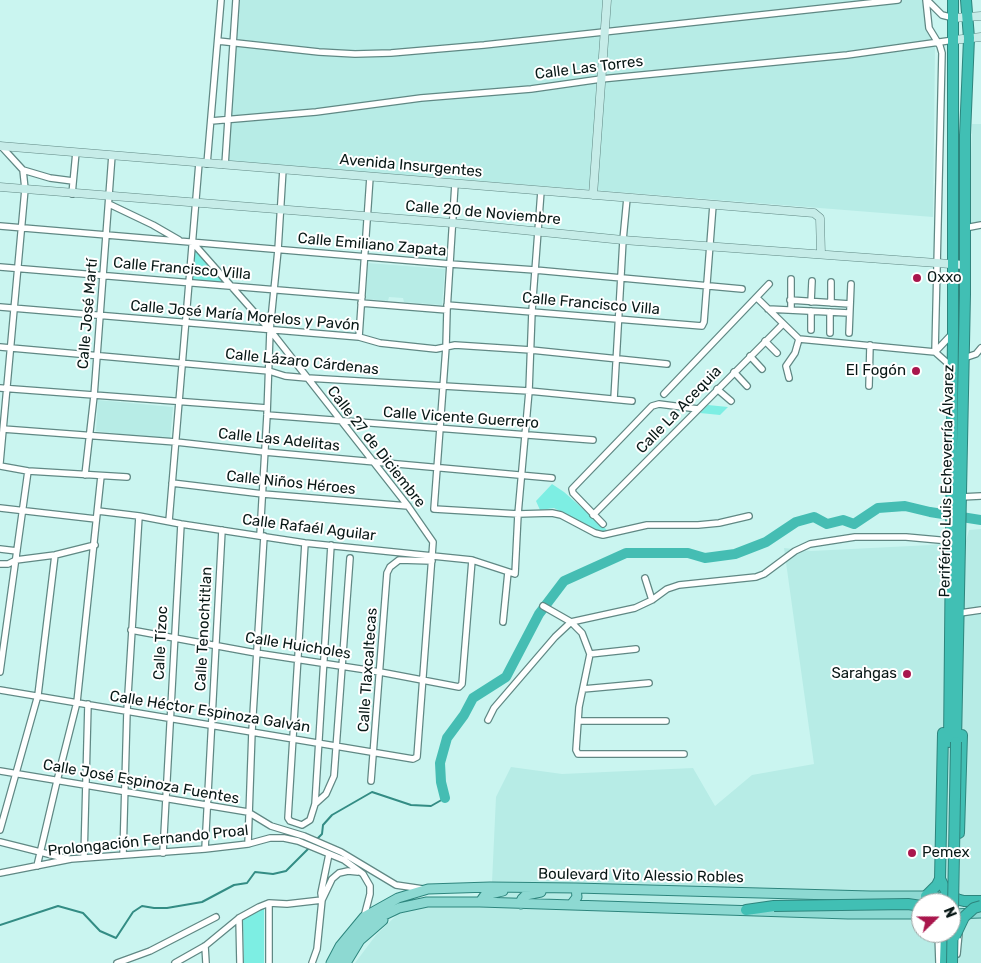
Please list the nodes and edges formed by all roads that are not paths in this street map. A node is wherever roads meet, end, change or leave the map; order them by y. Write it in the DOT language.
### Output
graph roads {
  1 [pos="221,0"];
  2 [pos="236,0"];
  3 [pos="607,0"];
  4 [pos="898,0"];
  5 [pos="926,0"];
  6 [pos="953,0"];
  7 [pos="966,0"];
  8 [pos="954,18"];
  9 [pos="972,18"];
  10 [pos="605,31"];
  11 [pos="969,38"];
  12 [pos="981,38"];
  13 [pos="954,40"];
  14 [pos="218,41"];
  15 [pos="938,42"];
  16 [pos="234,43"];
  17 [pos="968,57"];
  18 [pos="601,79"];
  19 [pos="227,120"];
  20 [pos="211,121"];
  21 [pos="0,146"];
  22 [pos="76,152"];
  23 [pos="112,155"];
  24 [pos="203,163"];
  25 [pos="225,165"];
  26 [pos="23,170"];
  27 [pos="283,170"];
  28 [pos="370,177"];
  29 [pos="73,181"];
  30 [pos="455,184"];
  31 [pos="0,187"];
  32 [pos="25,189"];
  33 [pos="541,191"];
  34 [pos="72,194"];
  35 [pos="593,195"];
  36 [pos="627,198"];
  37 [pos="109,200"];
  38 [pos="196,203"];
  39 [pos="713,205"];
  40 [pos="281,210"];
  41 [pos="367,217"];
  42 [pos="452,223"];
  43 [pos="981,225"];
  44 [pos="0,226"];
  45 [pos="22,228"];
  46 [pos="965,228"];
  47 [pos="537,232"];
  48 [pos="107,235"];
  49 [pos="623,240"];
  50 [pos="181,242"];
  51 [pos="193,244"];
  52 [pos="710,245"];
  53 [pos="278,250"];
  54 [pos="821,254"];
  55 [pos="364,257"];
  56 [pos="938,262"];
  57 [pos="450,264"];
  58 [pos="953,264"];
  59 [pos="964,265"];
  60 [pos="0,267"];
  61 [pos="18,268"];
  62 [pos="535,270"];
  63 [pos="104,274"];
  64 [pos="621,279"];
  65 [pos="791,279"];
  66 [pos="812,281"];
  67 [pos="831,282"];
  68 [pos="189,283"];
  69 [pos="769,284"];
  70 [pos="851,284"];
  71 [pos="232,287"];
  72 [pos="707,287"];
  73 [pos="742,289"];
  74 [pos="275,290"];
  75 [pos="757,298"];
  76 [pos="361,300"];
  77 [pos="790,300"];
  78 [pos="812,302"];
  79 [pos="831,303"];
  80 [pos="850,304"];
  81 [pos="0,307"];
  82 [pos="447,307"];
  83 [pos="14,308"];
  84 [pos="768,310"];
  85 [pos="791,310"];
  86 [pos="532,311"];
  87 [pos="811,311"];
  88 [pos="830,312"];
  89 [pos="849,313"];
  90 [pos="100,316"];
  91 [pos="618,318"];
  92 [pos="186,323"];
  93 [pos="783,324"];
  94 [pos="270,330"];
  95 [pos="811,330"];
  96 [pos="830,333"];
  97 [pos="849,333"];
  98 [pos="953,333"];
  99 [pos="359,337"];
  100 [pos="799,339"];
  101 [pos="765,341"];
  102 [pos="870,345"];
  103 [pos="0,347"];
  104 [pos="446,347"];
  105 [pos="10,348"];
  106 [pos="981,348"];
  107 [pos="531,350"];
  108 [pos="935,352"];
  109 [pos="777,353"];
  110 [pos="96,356"];
  111 [pos="750,356"];
  112 [pos="964,358"];
  113 [pos="616,359"];
  114 [pos="182,363"];
  115 [pos="667,364"];
  116 [pos="953,368"];
  117 [pos="762,369"];
  118 [pos="269,371"];
  119 [pos="734,372"];
  120 [pos="307,378"];
  121 [pos="789,378"];
  122 [pos="747,386"];
  123 [pos="869,386"];
  124 [pos="443,387"];
  125 [pos="3,388"];
  126 [pos="717,389"];
  127 [pos="529,392"];
  128 [pos="664,394"];
  129 [pos="94,396"];
  130 [pos="614,399"];
  131 [pos="632,401"];
  132 [pos="731,401"];
  133 [pos="179,402"];
  134 [pos="267,408"];
  135 [pos="698,409"];
  136 [pos="267,415"];
  137 [pos="341,421"];
  138 [pos="3,429"];
  139 [pos="439,429"];
  140 [pos="90,435"];
  141 [pos="526,435"];
  142 [pos="593,440"];
  143 [pos="176,442"];
  144 [pos="1,445"];
  145 [pos="265,452"];
  146 [pos="374,462"];
  147 [pos="0,465"];
  148 [pos="436,468"];
  149 [pos="28,471"];
  150 [pos="85,475"];
  151 [pos="522,475"];
  152 [pos="101,476"];
  153 [pos="127,477"];
  154 [pos="552,478"];
  155 [pos="172,483"];
  156 [pos="262,494"];
  157 [pos="981,496"];
  158 [pos="958,502"];
  159 [pos="408,506"];
  160 [pos="0,508"];
  161 [pos="98,511"];
  162 [pos="24,512"];
  163 [pos="518,514"];
  164 [pos="593,515"];
  165 [pos="139,516"];
  166 [pos="749,516"];
  167 [pos="96,519"];
  168 [pos="169,521"];
  169 [pos="180,524"];
  170 [pos="603,524"];
  171 [pos="222,530"];
  172 [pos="955,531"];
  173 [pos="262,535"];
  174 [pos="950,541"];
  175 [pos="305,543"];
  176 [pos="95,545"];
  177 [pos="331,545"];
  178 [pos="0,548"];
  179 [pos="17,551"];
  180 [pos="55,555"];
  181 [pos="350,558"];
  182 [pos="432,558"];
  183 [pos="16,560"];
  184 [pos="472,560"];
  185 [pos="0,564"];
  186 [pos="508,572"];
  187 [pos="645,578"];
  188 [pos="652,600"];
  189 [pos="544,606"];
  190 [pos="981,610"];
  191 [pos="960,613"];
  192 [pos="503,622"];
  193 [pos="571,622"];
  194 [pos="131,630"];
  195 [pos="174,638"];
  196 [pos="215,644"];
  197 [pos="636,649"];
  198 [pos="256,652"];
  199 [pos="590,654"];
  200 [pos="298,658"];
  201 [pos="323,662"];
  202 [pos="342,665"];
  203 [pos="0,672"];
  204 [pos="380,672"];
  205 [pos="422,680"];
  206 [pos="649,683"];
  207 [pos="957,687"];
  208 [pos="583,689"];
  209 [pos="0,690"];
  210 [pos="38,695"];
  211 [pos="78,702"];
  212 [pos="88,704"];
  213 [pos="949,706"];
  214 [pos="127,711"];
  215 [pos="170,718"];
  216 [pos="488,720"];
  217 [pos="578,721"];
  218 [pos="666,721"];
  219 [pos="211,725"];
  220 [pos="252,731"];
  221 [pos="294,738"];
  222 [pos="318,742"];
  223 [pos="953,742"];
  224 [pos="336,745"];
  225 [pos="374,752"];
  226 [pos="684,754"];
  227 [pos="415,758"];
  228 [pos="0,770"];
  229 [pos="17,774"];
  230 [pos="57,780"];
  231 [pos="371,781"];
  232 [pos="86,786"];
  233 [pos="125,792"];
  234 [pos="166,798"];
  235 [pos="315,804"];
  236 [pos="207,807"];
  237 [pos="248,812"];
  238 [pos="0,830"];
  239 [pos="0,842"];
  240 [pos="248,844"];
  241 [pos="323,847"];
  242 [pos="205,849"];
  243 [pos="40,851"];
  244 [pos="163,853"];
  245 [pos="329,854"];
  246 [pos="123,855"];
  247 [pos="84,858"];
  248 [pos="71,859"];
  249 [pos="37,866"];
  250 [pos="0,873"];
  251 [pos="363,874"];
  252 [pos="958,876"];
  253 [pos="940,879"];
  254 [pos="518,888"];
  255 [pos="566,888"];
  256 [pos="576,888"];
  257 [pos="428,889"];
  258 [pos="929,893"];
  259 [pos="947,893"];
  260 [pos="951,893"];
  261 [pos="953,893"];
  262 [pos="911,896"];
  263 [pos="322,900"];
  264 [pos="981,900"];
  265 [pos="480,902"];
  266 [pos="961,902"];
  267 [pos="270,903"];
  268 [pos="521,904"];
  269 [pos="571,904"];
  270 [pos="911,904"];
  271 [pos="399,908"];
  272 [pos="746,910"];
  273 [pos="980,910"];
  274 [pos="911,913"];
  275 [pos="961,913"];
  276 [pos="364,916"];
  277 [pos="216,917"];
  278 [pos="239,918"];
  279 [pos="961,927"];
  280 [pos="938,943"];
  281 [pos="948,943"];
  282 [pos="958,943"];
  283 [pos="205,946"];
  284 [pos="949,946"];
  285 [pos="117,963"];
  286 [pos="175,963"];
  287 [pos="206,963"];
  288 [pos="240,963"];
  289 [pos="269,963"];
  290 [pos="312,963"];
  291 [pos="325,963"];
  292 [pos="331,963"];
  293 [pos="338,963"];
  294 [pos="346,963"];
  295 [pos="939,963"];
  296 [pos="945,963"];
  297 [pos="952,963"];
  298 [pos="956,963"];
  1 -- 14 [label="street"];
  2 -- 16 [label="street"];
  3 -- 10 [label="street"];
  4 -- 10 [label="street"];
  5 -- 8 [label="street"];
  5 -- 15 [label="street"];
  6 -- 8 [label="highway, Periférico Luis Echeverría Álvarez"];
  7 -- 9 [label="highway, Periférico Luis Echeverría Álvarez"];
  8 -- 9 [label="street"];
  8 -- 13 [label="highway, Periférico Luis Echeverría Álvarez"];
  9 -- 11 [label="highway, Periférico Luis Echeverría Álvarez"];
  9 -- 13 [label="highway"];
  10 -- 16 [label="street"];
  10 -- 18 [label="street"];
  11 -- 12 [label="street, Calle Las Torres"];
  11 -- 13 [label="street, Calle Las Torres"];
  11 -- 17 [label="highway, Periférico Luis Echeverría Álvarez"];
  12 -- 17 [label="street"];
  13 -- 15 [label="street, Calle Las Torres"];
  13 -- 58 [label="highway, Periférico Luis Echeverría Álvarez"];
  14 -- 16 [label="street"];
  14 -- 20 [label="street"];
  15 -- 18 [label="street, Calle Las Torres"];
  15 -- 56 [label="street"];
  16 -- 19 [label="street"];
  17 -- 46 [label="highway, Periférico Luis Echeverría Álvarez"];
  18 -- 19 [label="street, Calle Las Torres"];
  18 -- 35 [label="street"];
  19 -- 20 [label="street, Calle Las Torres"];
  19 -- 25 [label="street"];
  20 -- 24 [label="street"];
  21 -- 22 [label="street, Avenida Insurgentes"];
  21 -- 26 [label="street"];
  22 -- 23 [label="street, Avenida Insurgentes"];
  22 -- 29 [label="street"];
  23 -- 24 [label="street, Avenida Insurgentes"];
  23 -- 37 [label="street, Calle José Martí"];
  24 -- 25 [label="street, Avenida Insurgentes"];
  24 -- 38 [label="street"];
  25 -- 27 [label="street, Avenida Insurgentes"];
  26 -- 29 [label="street"];
  26 -- 32 [label="street"];
  27 -- 28 [label="street, Avenida Insurgentes"];
  27 -- 40 [label="street"];
  28 -- 30 [label="street, Avenida Insurgentes"];
  28 -- 41 [label="street"];
  29 -- 34 [label="street"];
  30 -- 33 [label="street, Avenida Insurgentes"];
  30 -- 42 [label="street"];
  31 -- 32 [label="street, Calle 20 de Noviembre"];
  32 -- 34 [label="street, Calle 20 de Noviembre"];
  32 -- 45 [label="street"];
  33 -- 35 [label="street, Avenida Insurgentes"];
  33 -- 47 [label="street"];
  34 -- 37 [label="street, Calle 20 de Noviembre"];
  35 -- 36 [label="street, Avenida Insurgentes"];
  36 -- 39 [label="street, Avenida Insurgentes"];
  36 -- 49 [label="street"];
  37 -- 38 [label="street, Calle 20 de Noviembre"];
  37 -- 48 [label="street, Calle José Martí"];
  37 -- 50 [label="street"];
  38 -- 40 [label="street, Calle 20 de Noviembre"];
  38 -- 51 [label="street"];
  39 -- 52 [label="street"];
  39 -- 54 [label="street, Avenida Insurgentes"];
  40 -- 41 [label="street, Calle 20 de Noviembre"];
  40 -- 53 [label="street"];
  41 -- 42 [label="street, Calle 20 de Noviembre"];
  41 -- 55 [label="street"];
  42 -- 47 [label="street, Calle 20 de Noviembre"];
  42 -- 57 [label="street"];
  43 -- 46 [label="street"];
  44 -- 45 [label="street, Calle Emiliano Zapata"];
  45 -- 48 [label="street, Calle Emiliano Zapata"];
  45 -- 61 [label="street"];
  46 -- 59 [label="highway, Periférico Luis Echeverría Álvarez"];
  47 -- 49 [label="street, Calle 20 de Noviembre"];
  47 -- 62 [label="street"];
  48 -- 50 [label="street, Calle Emiliano Zapata"];
  48 -- 63 [label="street, Calle José Martí"];
  49 -- 52 [label="street, Calle 20 de Noviembre"];
  49 -- 64 [label="street"];
  50 -- 51 [label="street, Calle Emiliano Zapata"];
  51 -- 53 [label="street, Calle Emiliano Zapata"];
  51 -- 68 [label="street"];
  51 -- 71 [label="street, Calle 27 de Diciembre"];
  52 -- 54 [label="street, Calle 20 de Noviembre"];
  52 -- 72 [label="street"];
  53 -- 55 [label="street, Calle Emiliano Zapata"];
  53 -- 74 [label="street"];
  54 -- 56 [label="street, Calle 20 de Noviembre"];
  55 -- 57 [label="street, Calle Emiliano Zapata"];
  55 -- 76 [label="street"];
  56 -- 58 [label="street, Calle 20 de Noviembre"];
  56 -- 108 [label="street"];
  57 -- 62 [label="street, Calle Emiliano Zapata"];
  57 -- 82 [label="street"];
  58 -- 59 [label="street, Calle 20 de Noviembre"];
  58 -- 98 [label="highway, Periférico Luis Echeverría Álvarez"];
  59 -- 112 [label="highway, Periférico Luis Echeverría Álvarez"];
  60 -- 61 [label="street, Calle Francisco Villa"];
  61 -- 63 [label="street, Calle Francisco Villa"];
  61 -- 83 [label="street"];
  62 -- 64 [label="street, Calle Emiliano Zapata"];
  62 -- 86 [label="street"];
  63 -- 68 [label="street, Calle Francisco Villa"];
  63 -- 90 [label="street, Calle José Martí"];
  64 -- 72 [label="street, Calle Emiliano Zapata"];
  64 -- 91 [label="street"];
  65 -- 77 [label="street"];
  66 -- 78 [label="street"];
  67 -- 79 [label="street"];
  68 -- 71 [label="street, Calle Francisco Villa"];
  68 -- 92 [label="street"];
  69 -- 75 [label="street"];
  70 -- 80 [label="street"];
  71 -- 74 [label="street, Calle Francisco Villa"];
  71 -- 94 [label="street, Calle 27 de Diciembre"];
  72 -- 73 [label="street, Calle Emiliano Zapata"];
  72 -- 91 [label="street, Calle Francisco Villa"];
  74 -- 76 [label="street, Calle Francisco Villa"];
  74 -- 94 [label="street"];
  75 -- 84 [label="street"];
  75 -- 128 [label="street"];
  76 -- 82 [label="street, Calle Francisco Villa"];
  76 -- 99 [label="street"];
  77 -- 78 [label="street"];
  77 -- 85 [label="street"];
  78 -- 79 [label="street"];
  79 -- 80 [label="street"];
  80 -- 89 [label="street"];
  81 -- 83 [label="street, Calle José María Morelos y Pavón"];
  82 -- 86 [label="street, Calle Francisco Villa"];
  82 -- 104 [label="street"];
  83 -- 90 [label="street, Calle José María Morelos y Pavón"];
  83 -- 105 [label="street"];
  84 -- 85 [label="street"];
  84 -- 93 [label="street"];
  85 -- 87 [label="street"];
  86 -- 91 [label="street, Calle Francisco Villa"];
  86 -- 107 [label="street"];
  87 -- 88 [label="street"];
  87 -- 95 [label="street"];
  88 -- 89 [label="street"];
  88 -- 96 [label="street"];
  89 -- 97 [label="street"];
  90 -- 92 [label="street, Calle José María Morelos y Pavón"];
  90 -- 110 [label="street, Calle José Martí"];
  91 -- 113 [label="street"];
  92 -- 94 [label="street, Calle José María Morelos y Pavón"];
  92 -- 114 [label="street"];
  93 -- 100 [label="street"];
  93 -- 101 [label="street, Calle La Acequia"];
  94 -- 99 [label="street, Calle José María Morelos y Pavón"];
  94 -- 118 [label="street"];
  94 -- 120 [label="street, Calle 27 de Diciembre"];
  98 -- 108 [label="street"];
  98 -- 116 [label="highway, Periférico Luis Echeverría Álvarez"];
  99 -- 104 [label="street, Calle José María Morelos y Pavón"];
  100 -- 102 [label="street"];
  100 -- 121 [label="street"];
  101 -- 109 [label="street"];
  101 -- 111 [label="street, Calle La Acequia"];
  102 -- 108 [label="street"];
  102 -- 123 [label="street"];
  103 -- 105 [label="street, Calle Lázaro Cárdenas"];
  104 -- 107 [label="street, Calle José María Morelos y Pavón"];
  104 -- 124 [label="street"];
  105 -- 110 [label="street, Calle Lázaro Cárdenas"];
  105 -- 125 [label="street"];
  106 -- 112 [label="street"];
  107 -- 113 [label="street, Calle José María Morelos y Pavón"];
  107 -- 127 [label="street"];
  108 -- 116 [label="street"];
  110 -- 114 [label="street, Calle Lázaro Cárdenas"];
  110 -- 129 [label="street, Calle José Martí"];
  111 -- 117 [label="street"];
  111 -- 119 [label="street, Calle La Acequia"];
  112 -- 158 [label="highway, Periférico Luis Echeverría Álvarez"];
  113 -- 115 [label="street, Calle José María Morelos y Pavón"];
  113 -- 130 [label="street"];
  114 -- 118 [label="street, Calle Lázaro Cárdenas"];
  114 -- 133 [label="street"];
  116 -- 158 [label="highway, Periférico Luis Echeverría Álvarez"];
  118 -- 120 [label="street, Calle Lázaro Cárdenas"];
  118 -- 134 [label="street"];
  119 -- 122 [label="street"];
  119 -- 126 [label="street, Calle La Acequia"];
  120 -- 124 [label="street, Calle Lázaro Cárdenas"];
  120 -- 137 [label="street, Calle 27 de Diciembre"];
  124 -- 127 [label="street, Calle Lázaro Cárdenas"];
  124 -- 139 [label="street"];
  125 -- 129 [label="street"];
  125 -- 138 [label="street"];
  126 -- 132 [label="street"];
  126 -- 135 [label="street, Calle La Acequia"];
  127 -- 130 [label="street, Calle Lázaro Cárdenas"];
  127 -- 141 [label="street"];
  129 -- 133 [label="street"];
  129 -- 140 [label="street, Calle José Martí"];
  130 -- 131 [label="street, Calle Lázaro Cárdenas"];
  133 -- 134 [label="street"];
  133 -- 143 [label="street"];
  134 -- 136 [label="street"];
  135 -- 164 [label="street, Calle La Acequia"];
  135 -- 164 [label="street"];
  136 -- 137 [label="street, Calle Vicente Guerrero"];
  136 -- 145 [label="street"];
  137 -- 139 [label="street, Calle Vicente Guerrero"];
  137 -- 146 [label="street, Calle 27 de Diciembre"];
  138 -- 140 [label="street, Calle Las Adelitas"];
  138 -- 144 [label="street"];
  139 -- 141 [label="street, Calle Vicente Guerrero"];
  139 -- 148 [label="street"];
  140 -- 143 [label="street, Calle Las Adelitas"];
  140 -- 150 [label="street, Calle José Martí"];
  141 -- 142 [label="street, Calle Vicente Guerrero"];
  141 -- 151 [label="street"];
  143 -- 145 [label="street, Calle Las Adelitas"];
  143 -- 155 [label="street"];
  144 -- 147 [label="street"];
  145 -- 146 [label="street, Calle Las Adelitas"];
  145 -- 156 [label="street"];
  146 -- 148 [label="street, Calle Las Adelitas"];
  146 -- 159 [label="street, Calle 27 de Diciembre"];
  147 -- 149 [label="street"];
  148 -- 151 [label="street, Calle Las Adelitas"];
  148 -- 163 [label="street"];
  149 -- 150 [label="street"];
  149 -- 162 [label="street"];
  150 -- 152 [label="street"];
  151 -- 154 [label="street, Calle Las Adelitas"];
  151 -- 163 [label="street"];
  152 -- 153 [label="street"];
  152 -- 161 [label="street"];
  155 -- 156 [label="street, Calle Niños Héroes"];
  155 -- 168 [label="street"];
  156 -- 159 [label="street, Calle Niños Héroes"];
  156 -- 173 [label="street"];
  157 -- 158 [label="street"];
  158 -- 172 [label="highway, Periférico Luis Echeverría Álvarez"];
  159 -- 182 [label="street, Calle 27 de Diciembre"];
  160 -- 162 [label="street"];
  161 -- 165 [label="street, Calle Rafaél Aguilar"];
  161 -- 167 [label="street"];
  162 -- 167 [label="street"];
  162 -- 179 [label="street"];
  163 -- 166 [label="street"];
  163 -- 186 [label="street, Calle Rafaél Aguilar"];
  164 -- 170 [label="street"];
  165 -- 168 [label="street, Calle Rafaél Aguilar"];
  165 -- 194 [label="street"];
  167 -- 176 [label="street"];
  168 -- 169 [label="street, Calle Rafaél Aguilar"];
  169 -- 171 [label="street, Calle Rafaél Aguilar"];
  169 -- 195 [label="street, Calle Tízoc"];
  171 -- 173 [label="street, Calle Rafaél Aguilar"];
  171 -- 196 [label="street, Calle Tenochtitlan"];
  172 -- 174 [label="highway, Periférico Luis Echeverría Álvarez"];
  172 -- 191 [label="highway, Periférico Luis Echeverría Álvarez"];
  173 -- 175 [label="street, Calle Rafaél Aguilar"];
  173 -- 198 [label="street"];
  174 -- 188 [label="street"];
  174 -- 213 [label="highway, Periférico Luis Echeverría Álvarez"];
  175 -- 177 [label="street, Calle Rafaél Aguilar"];
  175 -- 200 [label="street"];
  176 -- 180 [label="street"];
  176 -- 211 [label="street"];
  177 -- 182 [label="street, Calle Rafaél Aguilar"];
  177 -- 201 [label="street"];
  178 -- 179 [label="street"];
  179 -- 183 [label="street"];
  180 -- 183 [label="street"];
  180 -- 210 [label="street"];
  181 -- 202 [label="street"];
  182 -- 184 [label="street, Calle Rafaél Aguilar"];
  182 -- 204 [label="street, Calle Tlaxcaltecas"];
  182 -- 205 [label="street, Calle 27 de Diciembre"];
  183 -- 185 [label="street"];
  183 -- 203 [label="street"];
  184 -- 186 [label="street, Calle Rafaél Aguilar"];
  184 -- 205 [label="street, Calle Huicholes"];
  186 -- 192 [label="street"];
  187 -- 188 [label="street"];
  188 -- 193 [label="street"];
  189 -- 193 [label="street"];
  190 -- 191 [label="street"];
  191 -- 207 [label="highway, Periférico Luis Echeverría Álvarez"];
  193 -- 199 [label="street"];
  193 -- 216 [label="street"];
  194 -- 195 [label="street, Calle Huicholes"];
  194 -- 214 [label="street"];
  195 -- 196 [label="street, Calle Huicholes"];
  195 -- 215 [label="street, Calle Tízoc"];
  196 -- 198 [label="street, Calle Huicholes"];
  196 -- 219 [label="street, Calle Tenochtitlan"];
  197 -- 199 [label="street"];
  198 -- 200 [label="street, Calle Huicholes"];
  198 -- 220 [label="street"];
  199 -- 208 [label="street"];
  200 -- 201 [label="street, Calle Huicholes"];
  200 -- 221 [label="street"];
  201 -- 202 [label="street, Calle Huicholes"];
  201 -- 222 [label="street"];
  202 -- 204 [label="street, Calle Huicholes"];
  202 -- 224 [label="street"];
  204 -- 205 [label="street, Calle Huicholes"];
  204 -- 225 [label="street, Calle Tlaxcaltecas"];
  205 -- 227 [label="street, Calle 27 de Diciembre"];
  206 -- 208 [label="street"];
  207 -- 223 [label="highway, Periférico Luis Echeverría Álvarez"];
  207 -- 252 [label="highway"];
  208 -- 217 [label="street"];
  209 -- 210 [label="street, Calle Héctor Espinoza Galván"];
  210 -- 211 [label="street, Calle Héctor Espinoza Galván"];
  210 -- 229 [label="street"];
  211 -- 212 [label="street, Calle Héctor Espinoza Galván"];
  211 -- 230 [label="street"];
  212 -- 214 [label="street, Calle Héctor Espinoza Galván"];
  212 -- 232 [label="street"];
  213 -- 223 [label="highway, Periférico Luis Echeverría Álvarez"];
  213 -- 253 [label="highway"];
  214 -- 215 [label="street, Calle Héctor Espinoza Galván"];
  214 -- 233 [label="street"];
  215 -- 219 [label="street, Calle Héctor Espinoza Galván"];
  215 -- 234 [label="street, Calle Tízoc"];
  217 -- 218 [label="street"];
  217 -- 226 [label="street"];
  219 -- 220 [label="street, Calle Héctor Espinoza Galván"];
  219 -- 236 [label="street, Calle Tenochtitlan"];
  220 -- 221 [label="street, Calle Héctor Espinoza Galván"];
  220 -- 237 [label="street"];
  221 -- 222 [label="street, Calle Héctor Espinoza Galván"];
  221 -- 235 [label="street"];
  222 -- 224 [label="street, Calle Héctor Espinoza Galván"];
  222 -- 235 [label="street"];
  223 -- 260 [label="highway, Periférico Luis Echeverría Álvarez"];
  223 -- 284 [label="highway, Periférico Luis Echeverría Álvarez, bridge"];
  224 -- 225 [label="street, Calle Héctor Espinoza Galván"];
  224 -- 235 [label="street"];
  225 -- 227 [label="street, Calle Héctor Espinoza Galván"];
  225 -- 231 [label="street, Calle Tlaxcaltecas"];
  228 -- 229 [label="street, Calle José Espinoza Fuentes"];
  229 -- 230 [label="street, Calle José Espinoza Fuentes"];
  229 -- 238 [label="street"];
  230 -- 232 [label="street, Calle José Espinoza Fuentes"];
  230 -- 243 [label="street"];
  232 -- 233 [label="street, Calle José Espinoza Fuentes"];
  232 -- 247 [label="street"];
  233 -- 234 [label="street, Calle José Espinoza Fuentes"];
  233 -- 246 [label="street"];
  234 -- 236 [label="street, Calle José Espinoza Fuentes"];
  234 -- 244 [label="street, Calle Tízoc"];
  236 -- 237 [label="street, Calle José Espinoza Fuentes"];
  236 -- 242 [label="street, Calle Tenochtitlan"];
  237 -- 240 [label="street"];
  237 -- 241 [label="street, Calle José Espinoza Fuentes"];
  239 -- 243 [label="street"];
  240 -- 241 [label="street, Prolongación Fernando Proal"];
  240 -- 242 [label="street, Prolongación Fernando Proal"];
  241 -- 245 [label="street"];
  241 -- 257 [label="street"];
  242 -- 244 [label="street, Prolongación Fernando Proal"];
  243 -- 248 [label="street"];
  243 -- 249 [label="street"];
  244 -- 246 [label="street, Prolongación Fernando Proal"];
  245 -- 251 [label="street"];
  245 -- 263 [label="street"];
  246 -- 247 [label="street, Prolongación Fernando Proal"];
  247 -- 248 [label="street, Prolongación Fernando Proal"];
  248 -- 249 [label="street, Prolongación Fernando Proal"];
  249 -- 250 [label="street, Prolongación Fernando Proal"];
  251 -- 263 [label="street"];
  251 -- 276 [label="street"];
  252 -- 253 [label="highway"];
  252 -- 261 [label="highway"];
  253 -- 258 [label="highway"];
  253 -- 259 [label="highway"];
  254 -- 255 [label="main road, Boulevard Vito Alessio Robles"];
  254 -- 257 [label="main road, Boulevard Vito Alessio Robles"];
  254 -- 265 [label="main road"];
  255 -- 256 [label="main road, Boulevard Vito Alessio Robles"];
  255 -- 268 [label="main road"];
  256 -- 262 [label="main road, Boulevard Vito Alessio Robles"];
  256 -- 269 [label="main road"];
  257 -- 276 [label="main road, Boulevard Vito Alessio Robles"];
  263 -- 267 [label="street"];
  263 -- 290 [label="street"];
  264 -- 266 [label="highway"];
  265 -- 268 [label="main road, Boulevard Vito Alessio Robles"];
  265 -- 271 [label="main road, Boulevard Vito Alessio Robles"];
  267 -- 278 [label="street"];
  267 -- 289 [label="street"];
  268 -- 269 [label="main road, Boulevard Vito Alessio Robles"];
  269 -- 272 [label="main road, Boulevard Vito Alessio Robles"];
  270 -- 272 [label="highway, bridge"];
  271 -- 293 [label="main road, Boulevard Vito Alessio Robles"];
  271 -- 294 [label="main road"];
  272 -- 274 [label="main road, Boulevard Vito Alessio Robles"];
  273 -- 275 [label="main road"];
  273 -- 279 [label="street"];
  273 -- 284 [label="highway, bridge"];
  276 -- 291 [label="main road"];
  276 -- 292 [label="main road, Boulevard Vito Alessio Robles"];
  277 -- 285 [label="street"];
  278 -- 283 [label="street"];
  278 -- 288 [label="street"];
  280 -- 295 [label="street"];
  281 -- 284 [label="highway"];
  282 -- 298 [label="street"];
  283 -- 286 [label="street"];
  283 -- 287 [label="street"];
  284 -- 296 [label="highway, Periférico Luis Echeverría Álvarez"];
  284 -- 297 [label="highway, Periférico Luis Echeverría Álvarez, bridge"];
}
